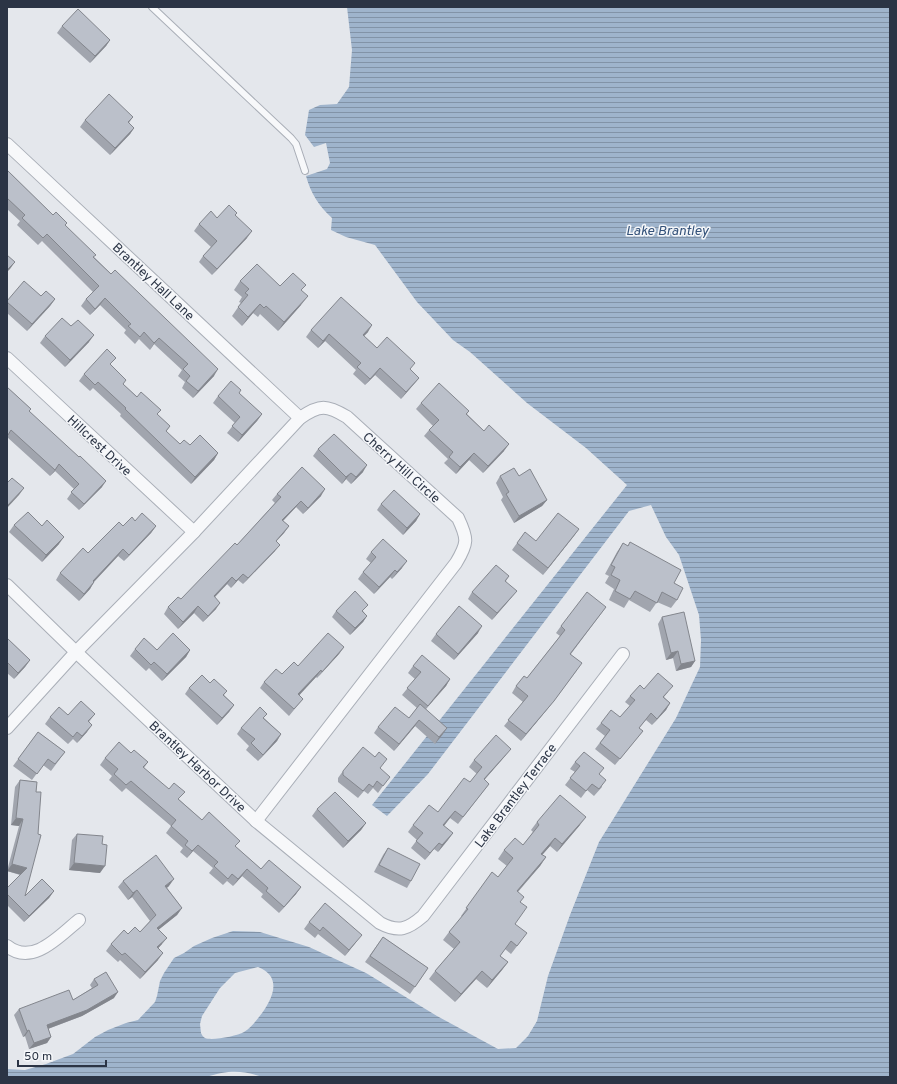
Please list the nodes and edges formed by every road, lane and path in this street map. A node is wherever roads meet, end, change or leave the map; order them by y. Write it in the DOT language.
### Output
graph roads {
  1 [pos="152,7"];
  2 [pos="7,144"];
  3 [pos="305,171"];
  4 [pos="7,358"];
  5 [pos="300,418"];
  6 [pos="194,532"];
  7 [pos="7,585"];
  8 [pos="76,652"];
  9 [pos="623,654"];
  10 [pos="7,728"];
  11 [pos="256,821"];
  12 [pos="79,920"];
  13 [pos="402,929"];
  14 [pos="7,946"];
  1 -- 3 [label="lane"];
  2 -- 5 [label="street, Brantley Hall Lane"];
  4 -- 6 [label="street, Hillcrest Drive"];
  5 -- 6 [label="street, Cherry Hill Circle"];
  5 -- 11 [label="street, Cherry Hill Circle"];
  6 -- 8 [label="street, Cherry Hill Circle"];
  7 -- 8 [label="street, Brantley Harbor Drive"];
  8 -- 10 [label="street, Cherry Hill Circle"];
  8 -- 11 [label="street, Brantley Harbor Drive"];
  9 -- 13 [label="street, Lake Brantley Terrace"];
  11 -- 13 [label="street, Brantley Harbor Drive"];
  12 -- 14 [label="street"];
}
